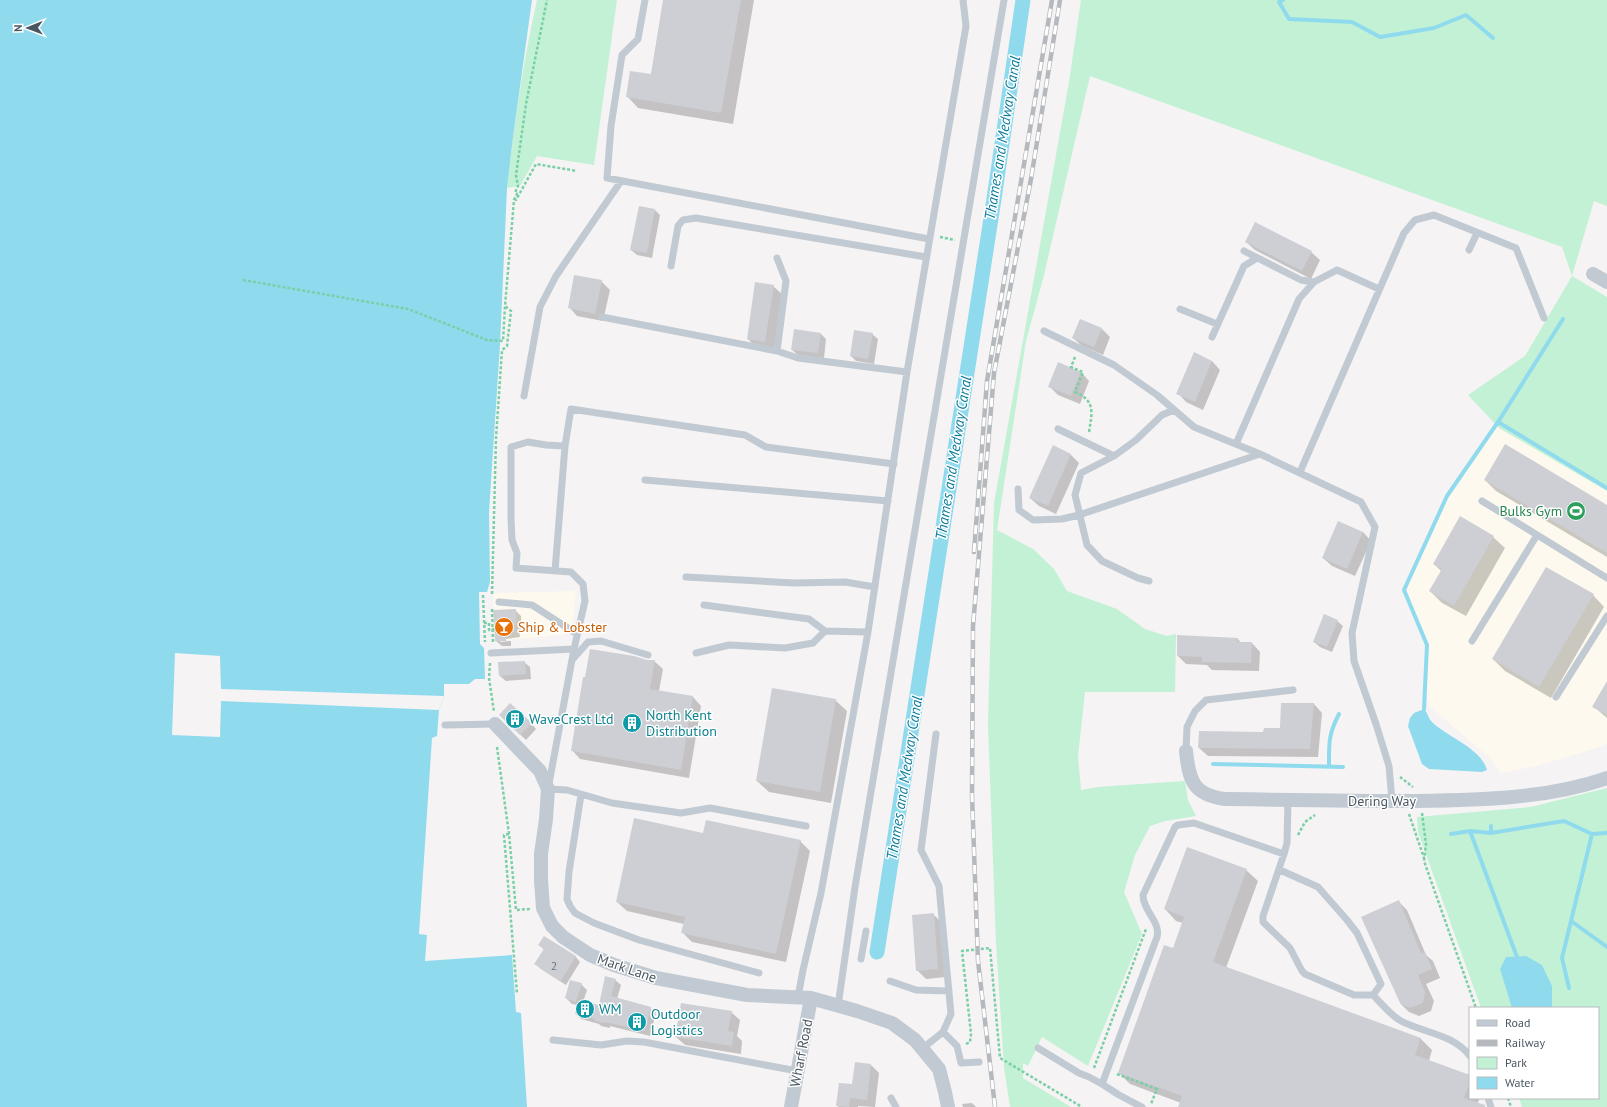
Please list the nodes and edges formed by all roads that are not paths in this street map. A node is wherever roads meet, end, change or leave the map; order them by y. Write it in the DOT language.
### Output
graph roads {
  1 [pos="645,0"];
  2 [pos="963,0"];
  3 [pos="1004,0"];
  4 [pos="622,181"];
  5 [pos="1478,233"];
  6 [pos="929,237"];
  7 [pos="1469,250"];
  8 [pos="1244,251"];
  9 [pos="926,257"];
  10 [pos="777,258"];
  11 [pos="1257,258"];
  12 [pos="671,266"];
  13 [pos="1593,274"];
  14 [pos="1314,282"];
  15 [pos="1607,282"];
  16 [pos="1379,289"];
  17 [pos="1180,309"];
  18 [pos="602,318"];
  19 [pos="1544,318"];
  20 [pos="1217,324"];
  21 [pos="1044,331"];
  22 [pos="1212,337"];
  23 [pos="777,351"];
  24 [pos="907,372"];
  25 [pos="524,396"];
  26 [pos="1174,410"];
  27 [pos="1058,429"];
  28 [pos="1236,444"];
  29 [pos="565,446"];
  30 [pos="1260,454"];
  31 [pos="1114,456"];
  32 [pos="894,464"];
  33 [pos="1300,472"];
  34 [pos="645,480"];
  35 [pos="1018,489"];
  36 [pos="888,501"];
  37 [pos="1482,501"];
  38 [pos="1079,515"];
  39 [pos="1537,535"];
  40 [pos="555,571"];
  41 [pos="686,577"];
  42 [pos="1607,578"];
  43 [pos="1149,581"];
  44 [pos="875,587"];
  45 [pos="496,602"];
  46 [pos="704,605"];
  47 [pos="1607,616"];
  48 [pos="825,631"];
  49 [pos="868,632"];
  50 [pos="577,634"];
  51 [pos="1472,641"];
  52 [pos="574,649"];
  53 [pos="491,653"];
  54 [pos="696,653"];
  55 [pos="648,655"];
  56 [pos="572,660"];
  57 [pos="1293,690"];
  58 [pos="1556,697"];
  59 [pos="495,724"];
  60 [pos="445,725"];
  61 [pos="936,734"];
  62 [pos="1186,751"];
  63 [pos="1607,778"];
  64 [pos="548,788"];
  65 [pos="581,795"];
  66 [pos="1288,800"];
  67 [pos="1392,801"];
  68 [pos="806,826"];
  69 [pos="1284,854"];
  70 [pos="1280,870"];
  71 [pos="866,931"];
  72 [pos="861,959"];
  73 [pos="759,973"];
  74 [pos="890,981"];
  75 [pos="949,991"];
  76 [pos="1373,995"];
  77 [pos="805,998"];
  78 [pos="838,1006"];
  79 [pos="943,1032"];
  80 [pos="553,1040"];
  81 [pos="923,1048"];
  82 [pos="1038,1048"];
  83 [pos="1469,1055"];
  84 [pos="979,1062"];
  85 [pos="797,1071"];
  86 [pos="1102,1084"];
  87 [pos="891,1098"];
  88 [pos="791,1107"];
  89 [pos="896,1107"];
  90 [pos="948,1107"];
  91 [pos="1142,1107"];
  1 -- 4 [label="lane"];
  2 -- 6 [label="lane"];
  3 -- 78 [label="lane"];
  4 -- 6 [label="lane"];
  4 -- 25 [label="lane"];
  5 -- 7 [label="lane"];
  5 -- 16 [label="lane"];
  5 -- 19 [label="lane"];
  6 -- 9 [label="lane"];
  8 -- 11 [label="lane"];
  9 -- 12 [label="lane"];
  9 -- 24 [label="lane"];
  10 -- 23 [label="lane"];
  11 -- 14 [label="lane"];
  11 -- 20 [label="lane"];
  13 -- 15 [label="street"];
  14 -- 16 [label="lane"];
  14 -- 28 [label="lane"];
  16 -- 33 [label="lane"];
  17 -- 20 [label="lane"];
  18 -- 23 [label="lane"];
  20 -- 22 [label="lane"];
  21 -- 26 [label="lane"];
  23 -- 24 [label="lane"];
  24 -- 32 [label="lane"];
  26 -- 28 [label="lane"];
  26 -- 31 [label="lane"];
  27 -- 31 [label="lane"];
  28 -- 30 [label="lane"];
  29 -- 32 [label="lane"];
  29 -- 40 [label="lane"];
  29 -- 40 [label="lane"];
  30 -- 33 [label="lane"];
  30 -- 38 [label="lane"];
  31 -- 38 [label="lane"];
  32 -- 36 [label="lane"];
  33 -- 67 [label="lane"];
  34 -- 36 [label="lane"];
  35 -- 38 [label="lane"];
  36 -- 44 [label="lane"];
  37 -- 39 [label="lane"];
  38 -- 43 [label="lane"];
  39 -- 42 [label="lane"];
  39 -- 51 [label="lane"];
  40 -- 50 [label="lane"];
  41 -- 44 [label="lane"];
  44 -- 49 [label="lane"];
  45 -- 50 [label="lane"];
  46 -- 48 [label="lane"];
  47 -- 58 [label="lane"];
  48 -- 49 [label="lane"];
  48 -- 54 [label="lane"];
  49 -- 77 [label="lane"];
  50 -- 52 [label="lane"];
  52 -- 53 [label="lane"];
  52 -- 56 [label="lane"];
  55 -- 56 [label="lane"];
  56 -- 64 [label="lane"];
  57 -- 62 [label="lane"];
  59 -- 60 [label="lane"];
  59 -- 64 [label="street"];
  61 -- 75 [label="lane"];
  62 -- 66 [label="street, Dering Way"];
  63 -- 67 [label="street, Dering Way"];
  64 -- 65 [label="lane"];
  64 -- 77 [label="street, Mark Lane"];
  65 -- 68 [label="lane"];
  65 -- 73 [label="lane"];
  66 -- 67 [label="street, Dering Way"];
  66 -- 69 [label="lane"];
  69 -- 70 [label="lane"];
  69 -- 86 [label="lane"];
  70 -- 76 [label="lane"];
  70 -- 76 [label="lane"];
  71 -- 72 [label="lane"];
  74 -- 75 [label="lane"];
  75 -- 79 [label="lane"];
  76 -- 83 [label="lane"];
  77 -- 78 [label="street, Mark Lane"];
  77 -- 85 [label="street, Wharf Road"];
  78 -- 81 [label="street, Mark Lane"];
  79 -- 81 [label="lane"];
  79 -- 84 [label="lane"];
  80 -- 85 [label="lane"];
  81 -- 90 [label="street, Mark Lane"];
  82 -- 86 [label="lane"];
  85 -- 88 [label="street, Wharf Road"];
  86 -- 91 [label="lane"];
  87 -- 89 [label="lane"];
}
